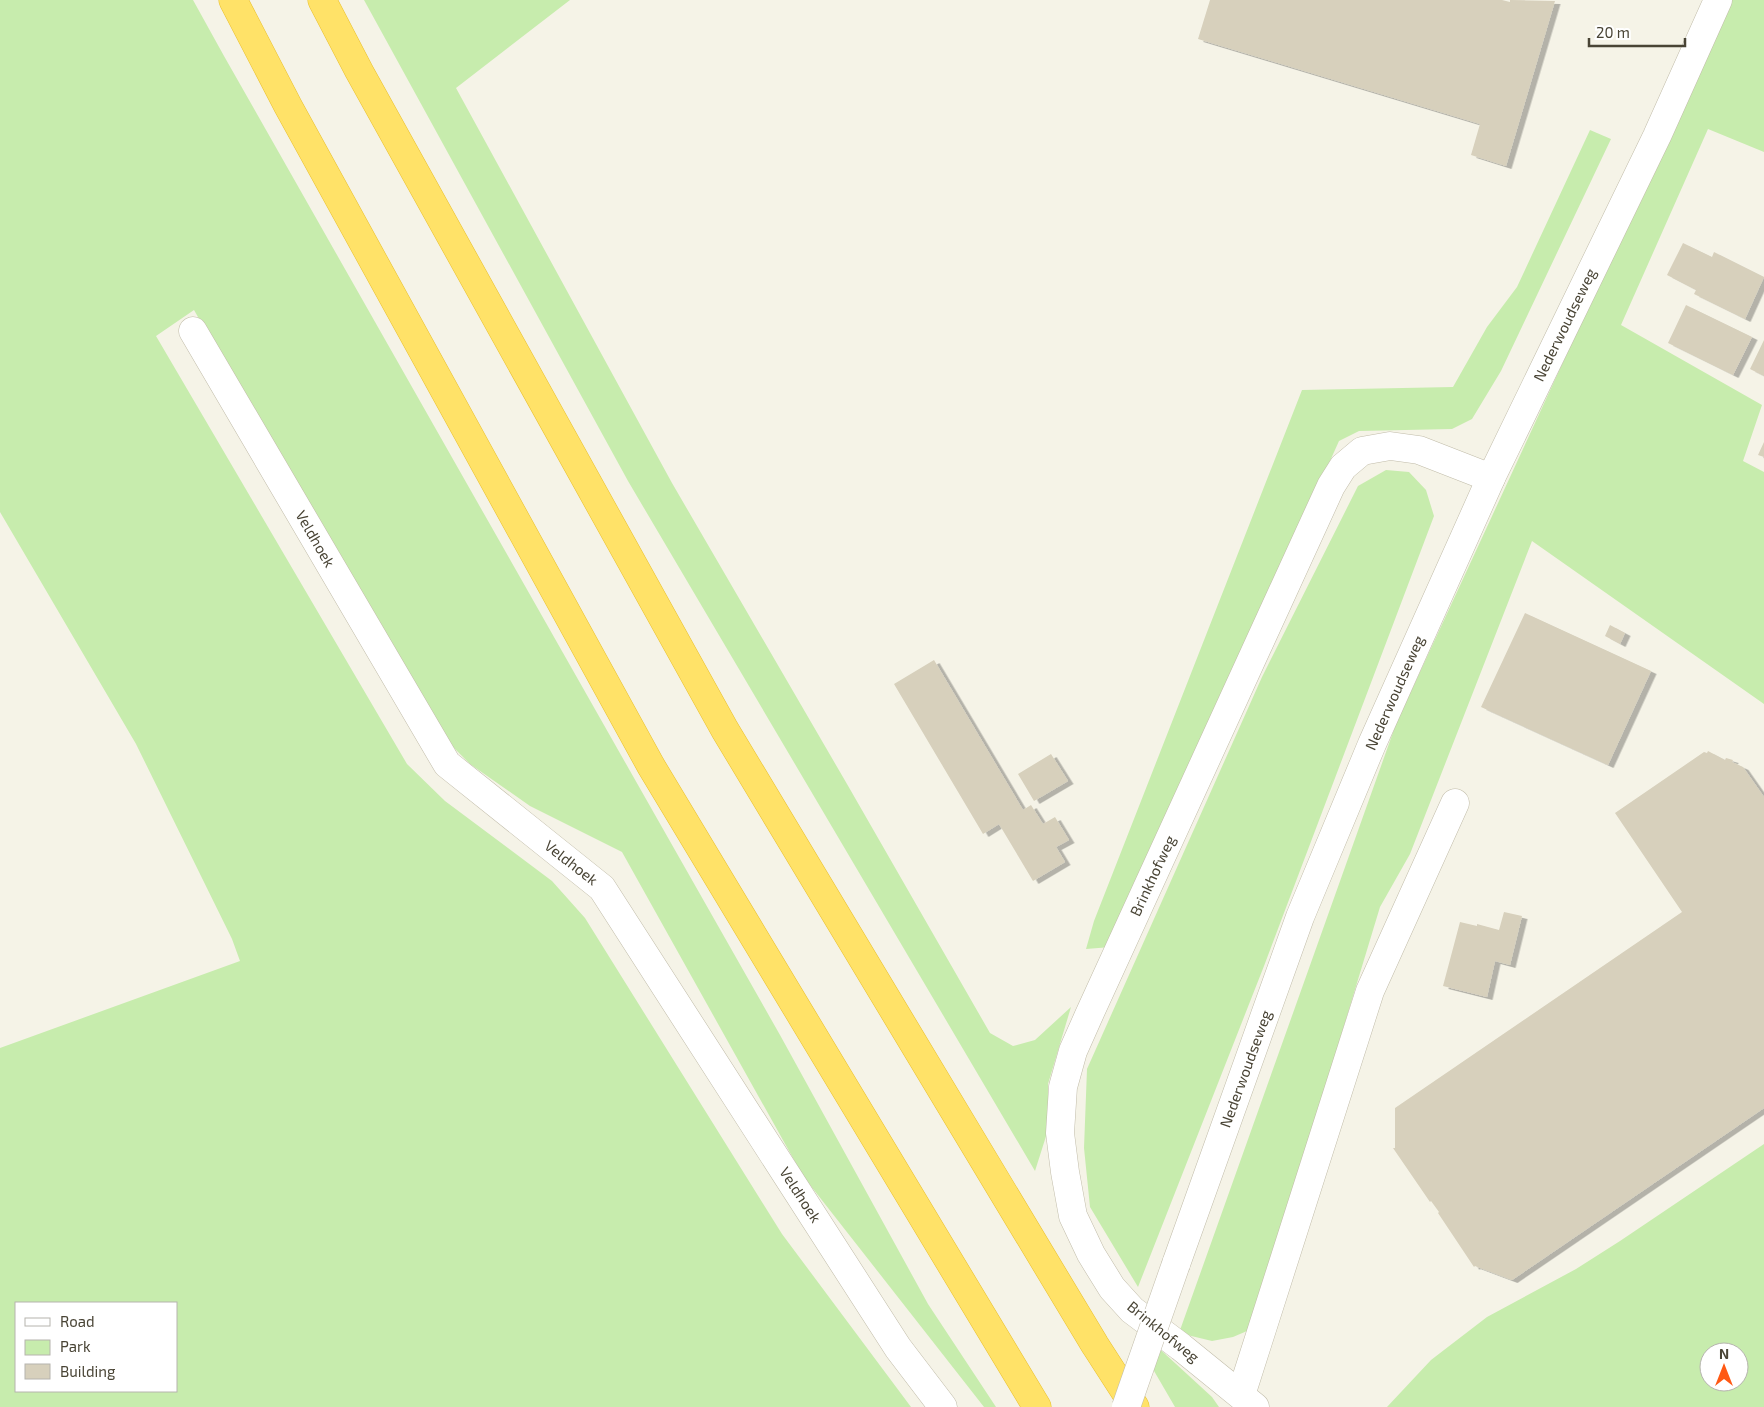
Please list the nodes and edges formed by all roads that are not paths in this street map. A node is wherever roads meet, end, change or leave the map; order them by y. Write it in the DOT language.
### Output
graph roads {
  1 [pos="233,0"];
  2 [pos="322,0"];
  3 [pos="1718,0"];
  4 [pos="193,331"];
  5 [pos="1491,478"];
  6 [pos="1455,803"];
  7 [pos="1248,1401"];
  8 [pos="943,1407"];
  9 [pos="1037,1407"];
  10 [pos="1126,1407"];
  11 [pos="1135,1407"];
  1 -- 9 [label="highway"];
  2 -- 11 [label="highway"];
  3 -- 5 [label="street, Nederwoudseweg"];
  4 -- 8 [label="street, Veldhoek"];
  5 -- 7 [label="street, Brinkhofweg"];
  5 -- 10 [label="street, Nederwoudseweg, bridge"];
  6 -- 7 [label="street, Brinkhofweg"];
}
